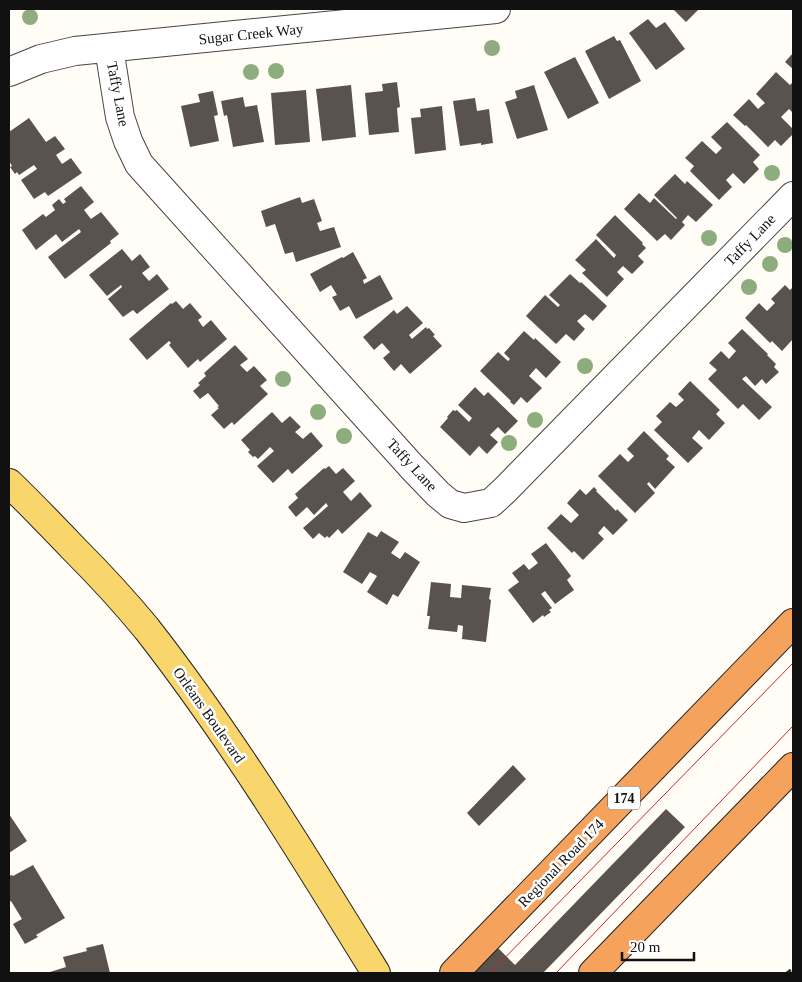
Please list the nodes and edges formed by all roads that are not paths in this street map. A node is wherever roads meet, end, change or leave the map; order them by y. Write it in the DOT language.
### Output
graph roads {
  1 [pos="496,9"];
  2 [pos="361,16"];
  3 [pos="108,48"];
  4 [pos="9,72"];
  5 [pos="793,196"];
  6 [pos="9,483"];
  7 [pos="793,623"];
  8 [pos="793,767"];
  9 [pos="376,973"];
  10 [pos="454,973"];
  11 [pos="593,973"];
  1 -- 2 [label="street, Sugar Creek Way"];
  2 -- 3 [label="street, Sugar Creek Way"];
  3 -- 4 [label="street, Sugar Creek Way"];
  3 -- 5 [label="street, Taffy Lane"];
  6 -- 9 [label="main road, Orléans Boulevard"];
  7 -- 10 [label="highway, Regional Road 174 / 174"];
  8 -- 11 [label="highway"];
}
